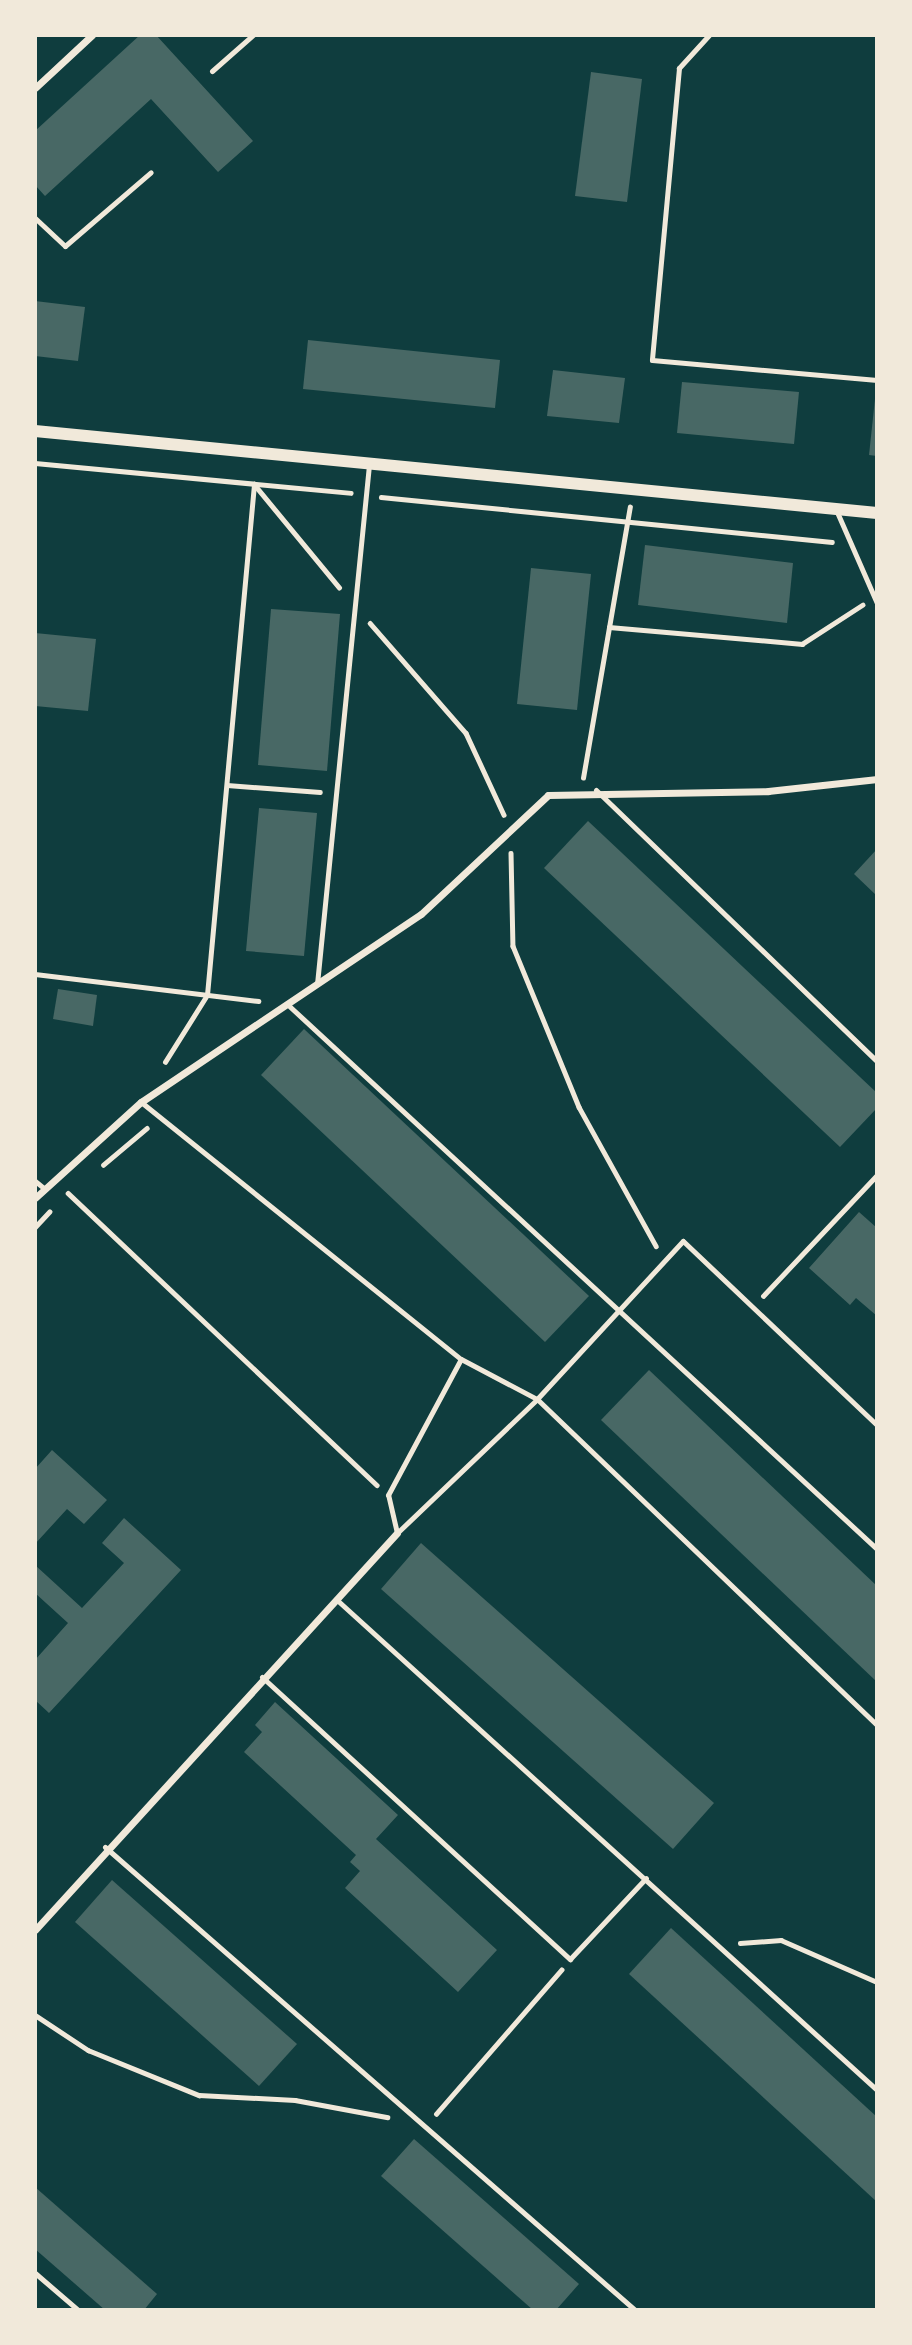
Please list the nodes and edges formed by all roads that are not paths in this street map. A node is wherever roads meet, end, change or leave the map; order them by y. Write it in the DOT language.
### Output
graph roads {
  1 [pos="92,35"];
  2 [pos="253,35"];
  3 [pos="709,35"];
  4 [pos="212,71"];
  5 [pos="35,88"];
  6 [pos="151,172"];
  7 [pos="35,218"];
  8 [pos="877,380"];
  9 [pos="35,431"];
  10 [pos="369,463"];
  11 [pos="835,509"];
  12 [pos="877,513"];
  13 [pos="876,600"];
  14 [pos="877,779"];
  15 [pos="596,790"];
  16 [pos="317,984"];
  17 [pos="287,1004"];
  18 [pos="877,1061"];
  19 [pos="141,1102"];
  20 [pos="35,1181"];
  21 [pos="45,1189"];
  22 [pos="35,1198"];
  23 [pos="622,1310"];
  24 [pos="461,1359"];
  25 [pos="537,1399"];
  26 [pos="877,1425"];
  27 [pos="397,1533"];
  28 [pos="877,1549"];
  29 [pos="337,1600"];
  30 [pos="262,1677"];
  31 [pos="877,1725"];
  32 [pos="105,1847"];
  33 [pos="646,1878"];
  34 [pos="35,1930"];
  35 [pos="877,2090"];
  36 [pos="35,2273"];
  37 [pos="78,2310"];
  38 [pos="635,2310"];
  1 -- 5 [label="street"];
  2 -- 4 [label="lane"];
  3 -- 8 [label="lane"];
  6 -- 7 [label="lane"];
  9 -- 10 [label="street"];
  10 -- 11 [label="street"];
  10 -- 16 [label="lane"];
  11 -- 12 [label="street"];
  11 -- 13 [label="lane"];
  14 -- 15 [label="street"];
  15 -- 16 [label="street"];
  15 -- 18 [label="lane"];
  16 -- 17 [label="street"];
  17 -- 19 [label="street"];
  17 -- 23 [label="lane"];
  19 -- 21 [label="street"];
  19 -- 24 [label="lane"];
  20 -- 21 [label="lane"];
  21 -- 22 [label="street"];
  23 -- 25 [label="lane"];
  23 -- 26 [label="lane"];
  23 -- 28 [label="lane"];
  24 -- 25 [label="lane"];
  24 -- 27 [label="lane"];
  25 -- 27 [label="lane"];
  25 -- 31 [label="lane"];
  27 -- 29 [label="street"];
  29 -- 30 [label="street"];
  29 -- 33 [label="lane"];
  30 -- 32 [label="street"];
  30 -- 33 [label="lane"];
  32 -- 34 [label="street"];
  32 -- 38 [label="lane"];
  33 -- 35 [label="lane"];
  36 -- 37 [label="lane"];
}
